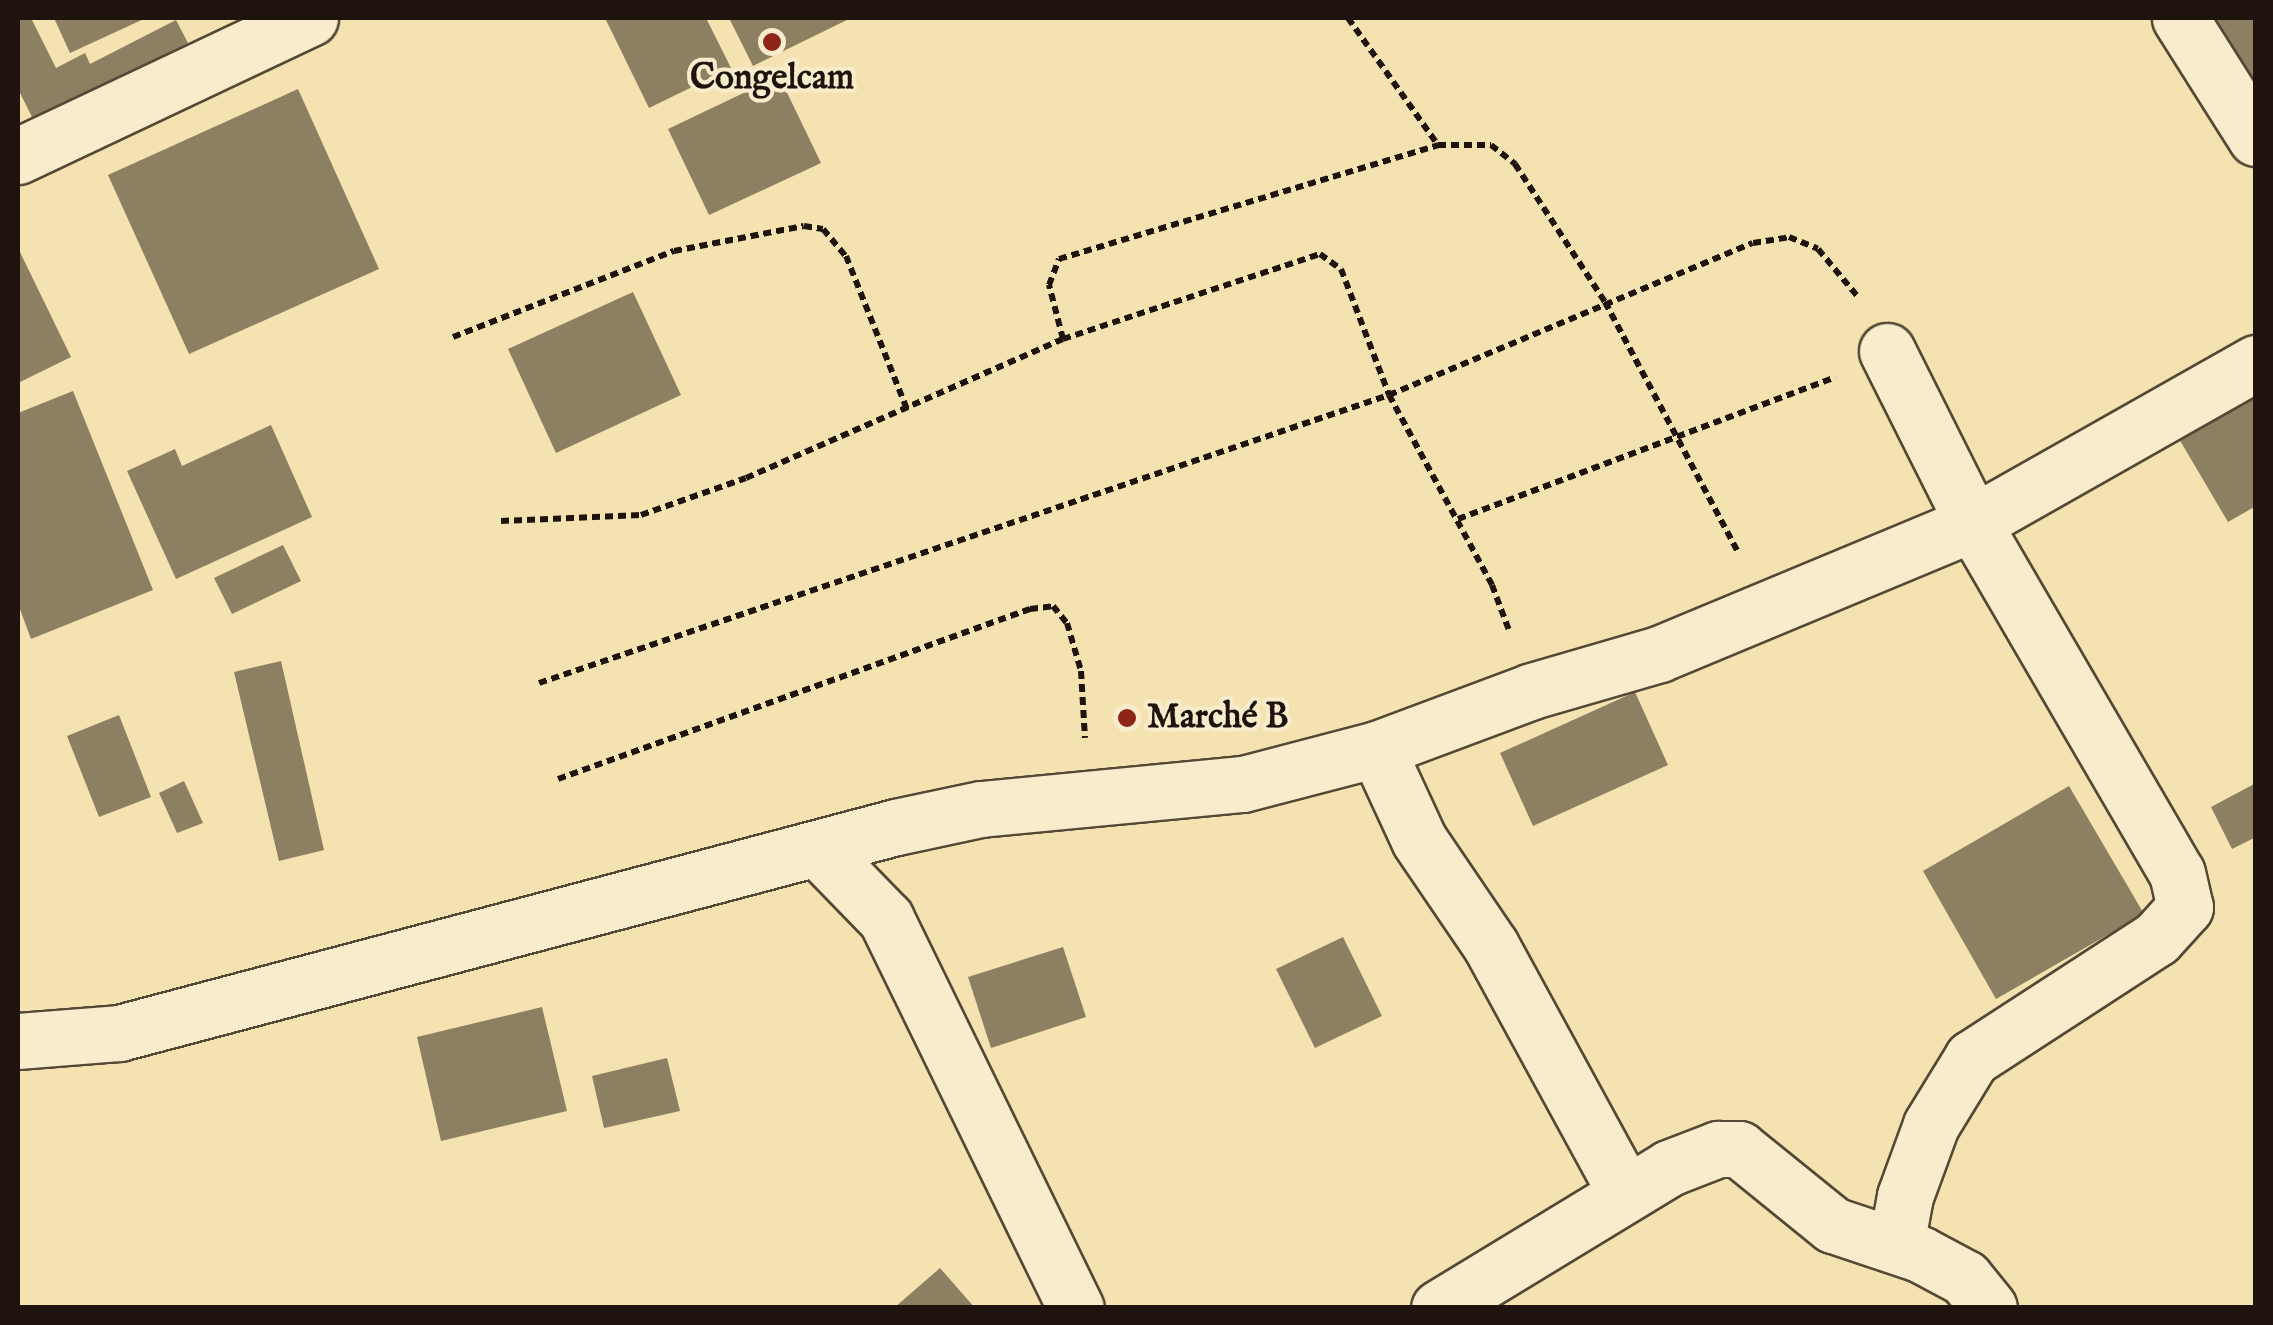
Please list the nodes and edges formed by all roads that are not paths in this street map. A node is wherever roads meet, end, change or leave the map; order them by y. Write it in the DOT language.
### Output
graph roads {
  1 [pos="310,18"];
  2 [pos="2180,18"];
  3 [pos="2256,138"];
  4 [pos="18,156"];
  5 [pos="1886,351"];
  6 [pos="2256,363"];
  7 [pos="1973,523"];
  8 [pos="1377,749"];
  9 [pos="819,850"];
  10 [pos="18,1040"];
  11 [pos="1626,1194"];
  12 [pos="1896,1245"];
  13 [pos="1076,1308"];
  14 [pos="1438,1308"];
  15 [pos="1989,1308"];
  1 -- 4 [label="street"];
  2 -- 3 [label="street"];
  5 -- 7 [label="street"];
  6 -- 7 [label="street"];
  7 -- 8 [label="street"];
  7 -- 12 [label="street"];
  8 -- 9 [label="street"];
  8 -- 11 [label="street"];
  9 -- 10 [label="street"];
  9 -- 13 [label="street"];
  11 -- 12 [label="street"];
  11 -- 14 [label="street"];
  12 -- 15 [label="street"];
}
